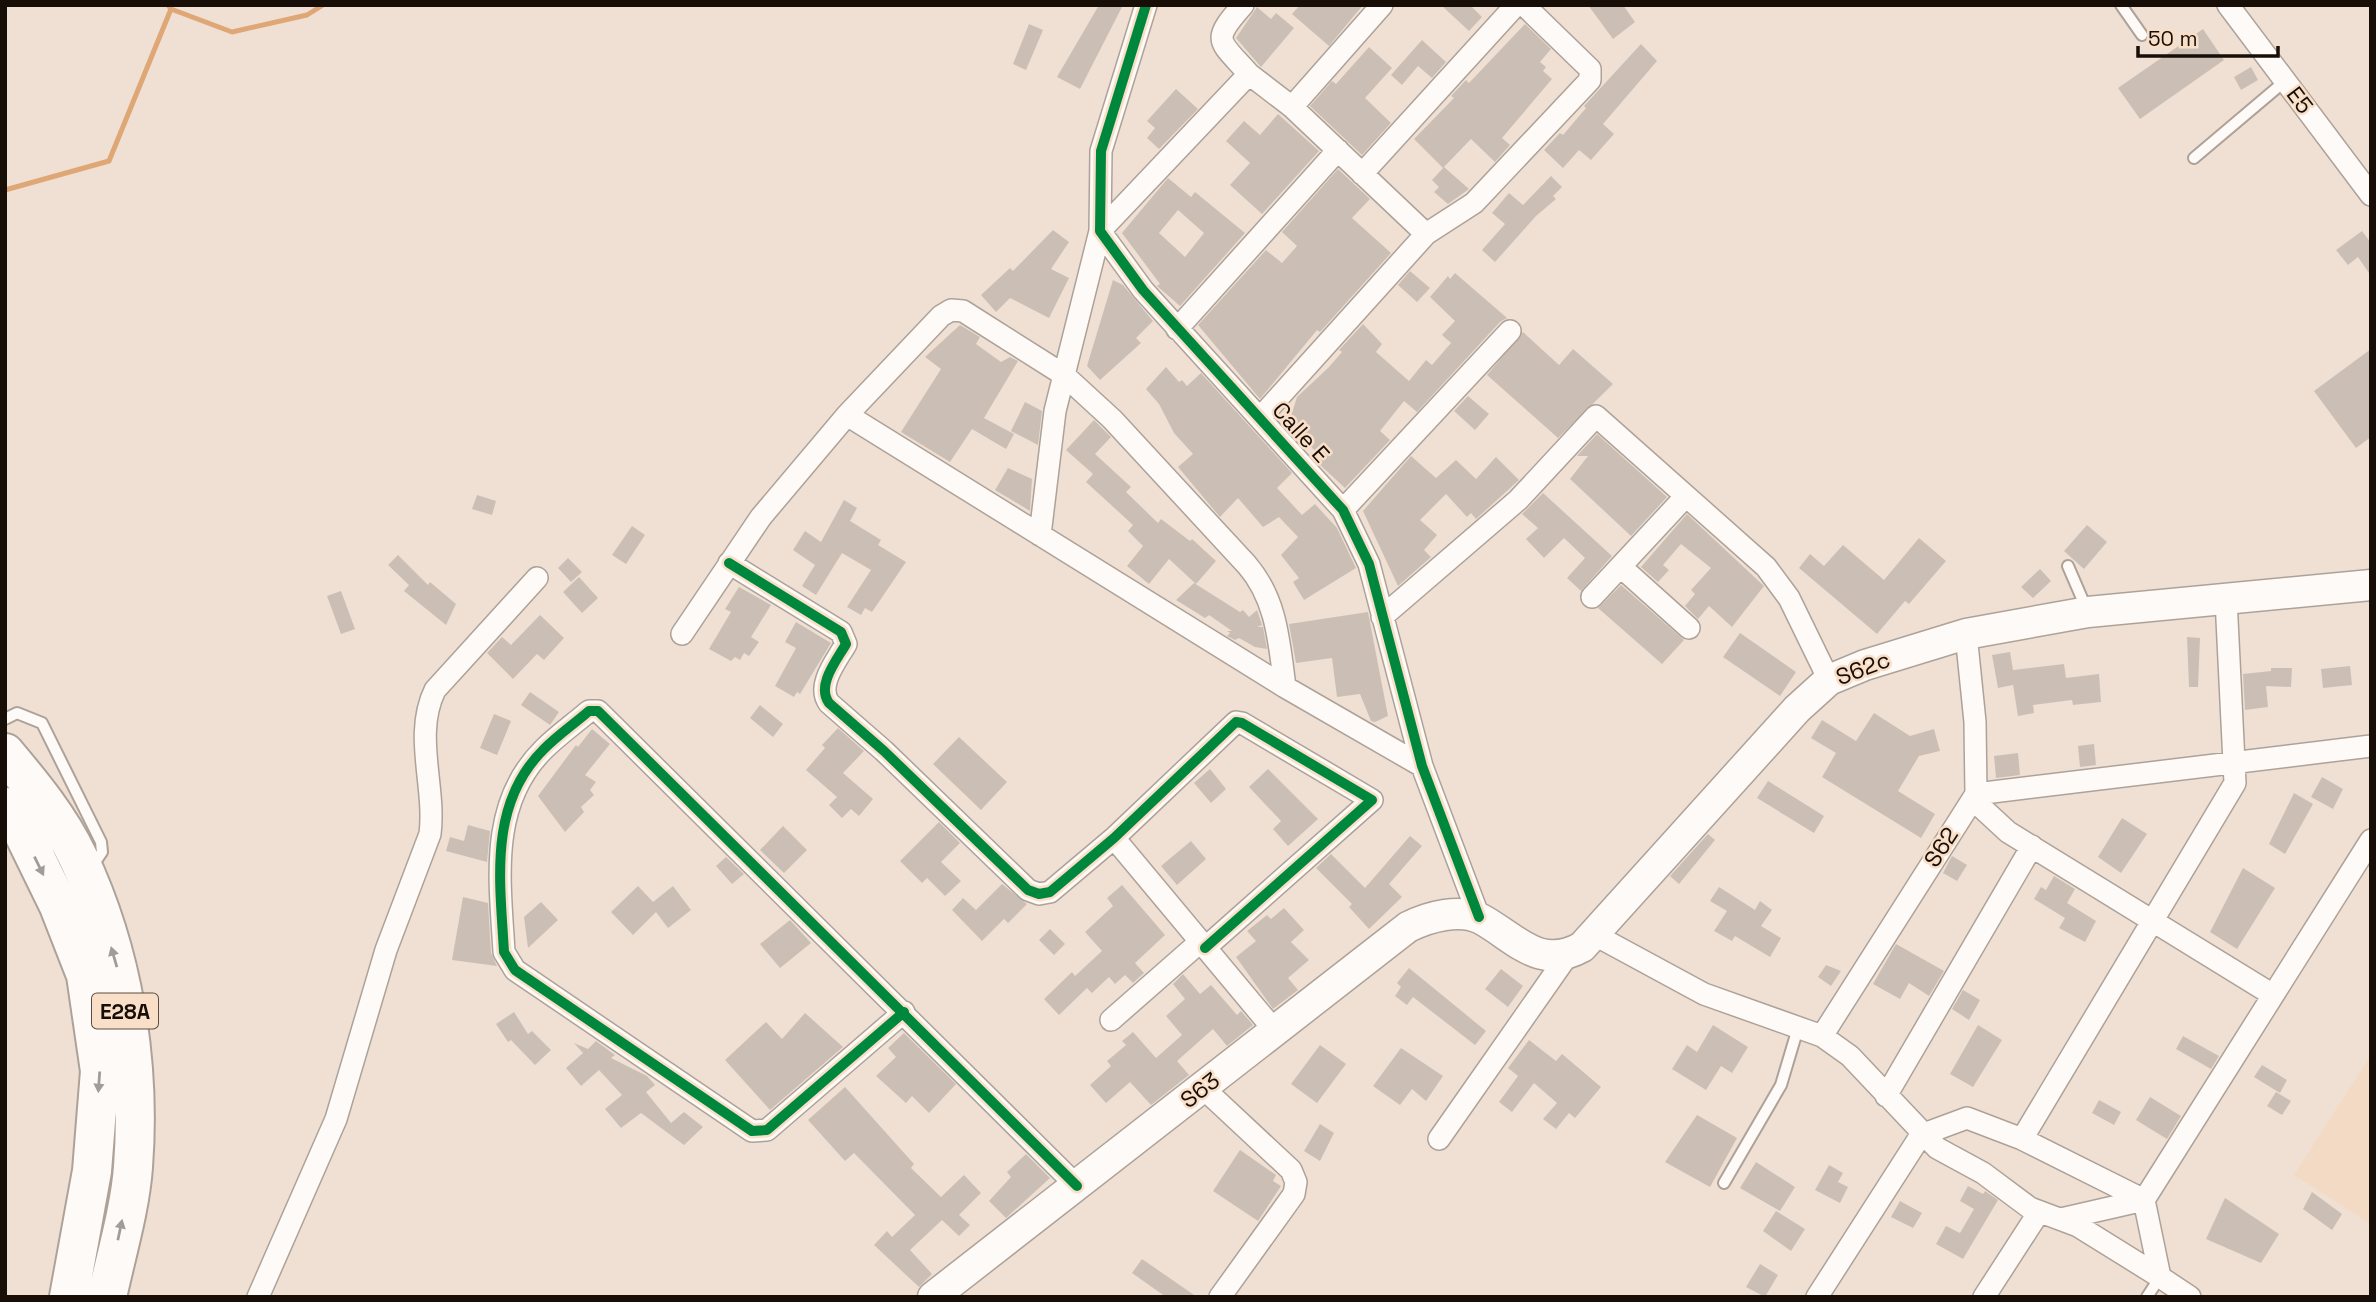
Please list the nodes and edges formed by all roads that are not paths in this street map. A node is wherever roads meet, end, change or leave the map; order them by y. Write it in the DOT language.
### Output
graph roads {
  1 [pos="1146,5"];
  2 [pos="1243,5"];
  3 [pos="1382,5"];
  4 [pos="1516,5"];
  5 [pos="1524,5"];
  6 [pos="2121,5"];
  7 [pos="2228,5"];
  8 [pos="2143,35"];
  9 [pos="1249,74"];
  10 [pos="2285,81"];
  11 [pos="1292,107"];
  12 [pos="1338,150"];
  13 [pos="2194,158"];
  14 [pos="1362,174"];
  15 [pos="2371,195"];
  16 [pos="1100,231"];
  17 [pos="1426,234"];
  18 [pos="1177,329"];
  19 [pos="1510,331"];
  20 [pos="1063,375"];
  21 [pos="848,415"];
  22 [pos="1260,418"];
  23 [pos="1686,496"];
  24 [pos="1343,510"];
  25 [pos="1040,535"];
  26 [pos="729,563"];
  27 [pos="1621,566"];
  28 [pos="2068,566"];
  29 [pos="537,578"];
  30 [pos="2371,585"];
  31 [pos="1592,597"];
  32 [pos="2226,599"];
  33 [pos="2088,612"];
  34 [pos="1382,617"];
  35 [pos="1689,628"];
  36 [pos="682,634"];
  37 [pos="1966,634"];
  38 [pos="1829,680"];
  39 [pos="1285,687"];
  40 [pos="5,719"];
  41 [pos="2371,747"];
  42 [pos="5,753"];
  43 [pos="2234,763"];
  44 [pos="1422,766"];
  45 [pos="1976,794"];
  46 [pos="5,807"];
  47 [pos="1114,838"];
  48 [pos="2371,840"];
  49 [pos="2032,846"];
  50 [pos="85,876"];
  51 [pos="1479,917"];
  52 [pos="2154,921"];
  53 [pos="1595,935"];
  54 [pos="1202,945"];
  55 [pos="1567,956"];
  56 [pos="2273,995"];
  57 [pos="904,1012"];
  58 [pos="1111,1020"];
  59 [pos="1798,1028"];
  60 [pos="1275,1031"];
  61 [pos="1822,1036"];
  62 [pos="1202,1087"];
  63 [pos="1886,1096"];
  64 [pos="1921,1135"];
  65 [pos="1440,1139"];
  66 [pos="2022,1139"];
  67 [pos="1724,1184"];
  68 [pos="1077,1186"];
  69 [pos="2144,1200"];
  70 [pos="2039,1212"];
  71 [pos="2061,1219"];
  72 [pos="2160,1277"];
  73 [pos="69,1297"];
  74 [pos="107,1297"];
  75 [pos="258,1297"];
  76 [pos="933,1297"];
  77 [pos="1220,1297"];
  78 [pos="1817,1297"];
  79 [pos="1984,1297"];
  80 [pos="2147,1297"];
  81 [pos="2190,1297"];
  1 -- 16 [label="street"];
  2 -- 9 [label="street"];
  3 -- 11 [label="street"];
  4 -- 14 [label="street"];
  5 -- 17 [label="street"];
  6 -- 8 [label="lane"];
  7 -- 10 [label="street, E5"];
  9 -- 11 [label="street"];
  9 -- 16 [label="street"];
  10 -- 13 [label="lane"];
  10 -- 15 [label="street, E5"];
  11 -- 12 [label="street"];
  12 -- 14 [label="street"];
  12 -- 18 [label="street"];
  14 -- 17 [label="street"];
  16 -- 18 [label="street, Calle E"];
  16 -- 20 [label="street"];
  17 -- 22 [label="street"];
  18 -- 22 [label="street, Calle E"];
  19 -- 24 [label="street"];
  20 -- 21 [label="street"];
  20 -- 25 [label="street"];
  20 -- 39 [label="street"];
  21 -- 25 [label="street"];
  21 -- 26 [label="street"];
  22 -- 24 [label="street, Calle E"];
  23 -- 27 [label="street"];
  23 -- 34 [label="street"];
  23 -- 38 [label="street"];
  24 -- 34 [label="street, Calle E"];
  25 -- 39 [label="street"];
  26 -- 36 [label="street"];
  26 -- 47 [label="street"];
  27 -- 31 [label="street"];
  27 -- 35 [label="street"];
  28 -- 33 [label="lane"];
  29 -- 75 [label="street"];
  30 -- 32 [label="main road, S62c"];
  32 -- 33 [label="main road, S62c"];
  32 -- 43 [label="street"];
  33 -- 37 [label="main road, S62c"];
  34 -- 44 [label="street, Calle E"];
  37 -- 38 [label="main road, S62c"];
  37 -- 45 [label="street"];
  38 -- 53 [label="main road, S62c"];
  39 -- 44 [label="street"];
  40 -- 50 [label="lane"];
  41 -- 43 [label="street"];
  42 -- 50 [label="highway, E28A"];
  43 -- 45 [label="street"];
  43 -- 52 [label="street"];
  44 -- 51 [label="street, Calle E"];
  45 -- 49 [label="street"];
  45 -- 61 [label="street, S62"];
  46 -- 73 [label="highway, E28A, one-way"];
  47 -- 54 [label="street"];
  47 -- 54 [label="street"];
  48 -- 56 [label="street"];
  49 -- 52 [label="street"];
  49 -- 63 [label="street"];
  74 -- 50 [label="highway, E28A, one-way"];
  51 -- 55 [label="main road"];
  51 -- 60 [label="main road, S63"];
  52 -- 56 [label="street"];
  52 -- 66 [label="street"];
  53 -- 55 [label="main road, S62c"];
  53 -- 59 [label="street"];
  54 -- 58 [label="street"];
  54 -- 60 [label="street"];
  55 -- 65 [label="street"];
  56 -- 69 [label="street"];
  57 -- 57 [label="street"];
  57 -- 68 [label="street"];
  59 -- 61 [label="street"];
  59 -- 67 [label="lane"];
  60 -- 62 [label="main road, S63"];
  61 -- 63 [label="street"];
  62 -- 68 [label="main road, S63"];
  62 -- 77 [label="street"];
  63 -- 64 [label="street"];
  64 -- 66 [label="street"];
  64 -- 70 [label="street"];
  64 -- 78 [label="street"];
  66 -- 69 [label="street"];
  68 -- 76 [label="main road, S63"];
  69 -- 71 [label="street"];
  69 -- 72 [label="street"];
  70 -- 71 [label="street"];
  70 -- 79 [label="street"];
  71 -- 72 [label="street"];
  72 -- 80 [label="lane"];
  72 -- 81 [label="street"];
}
